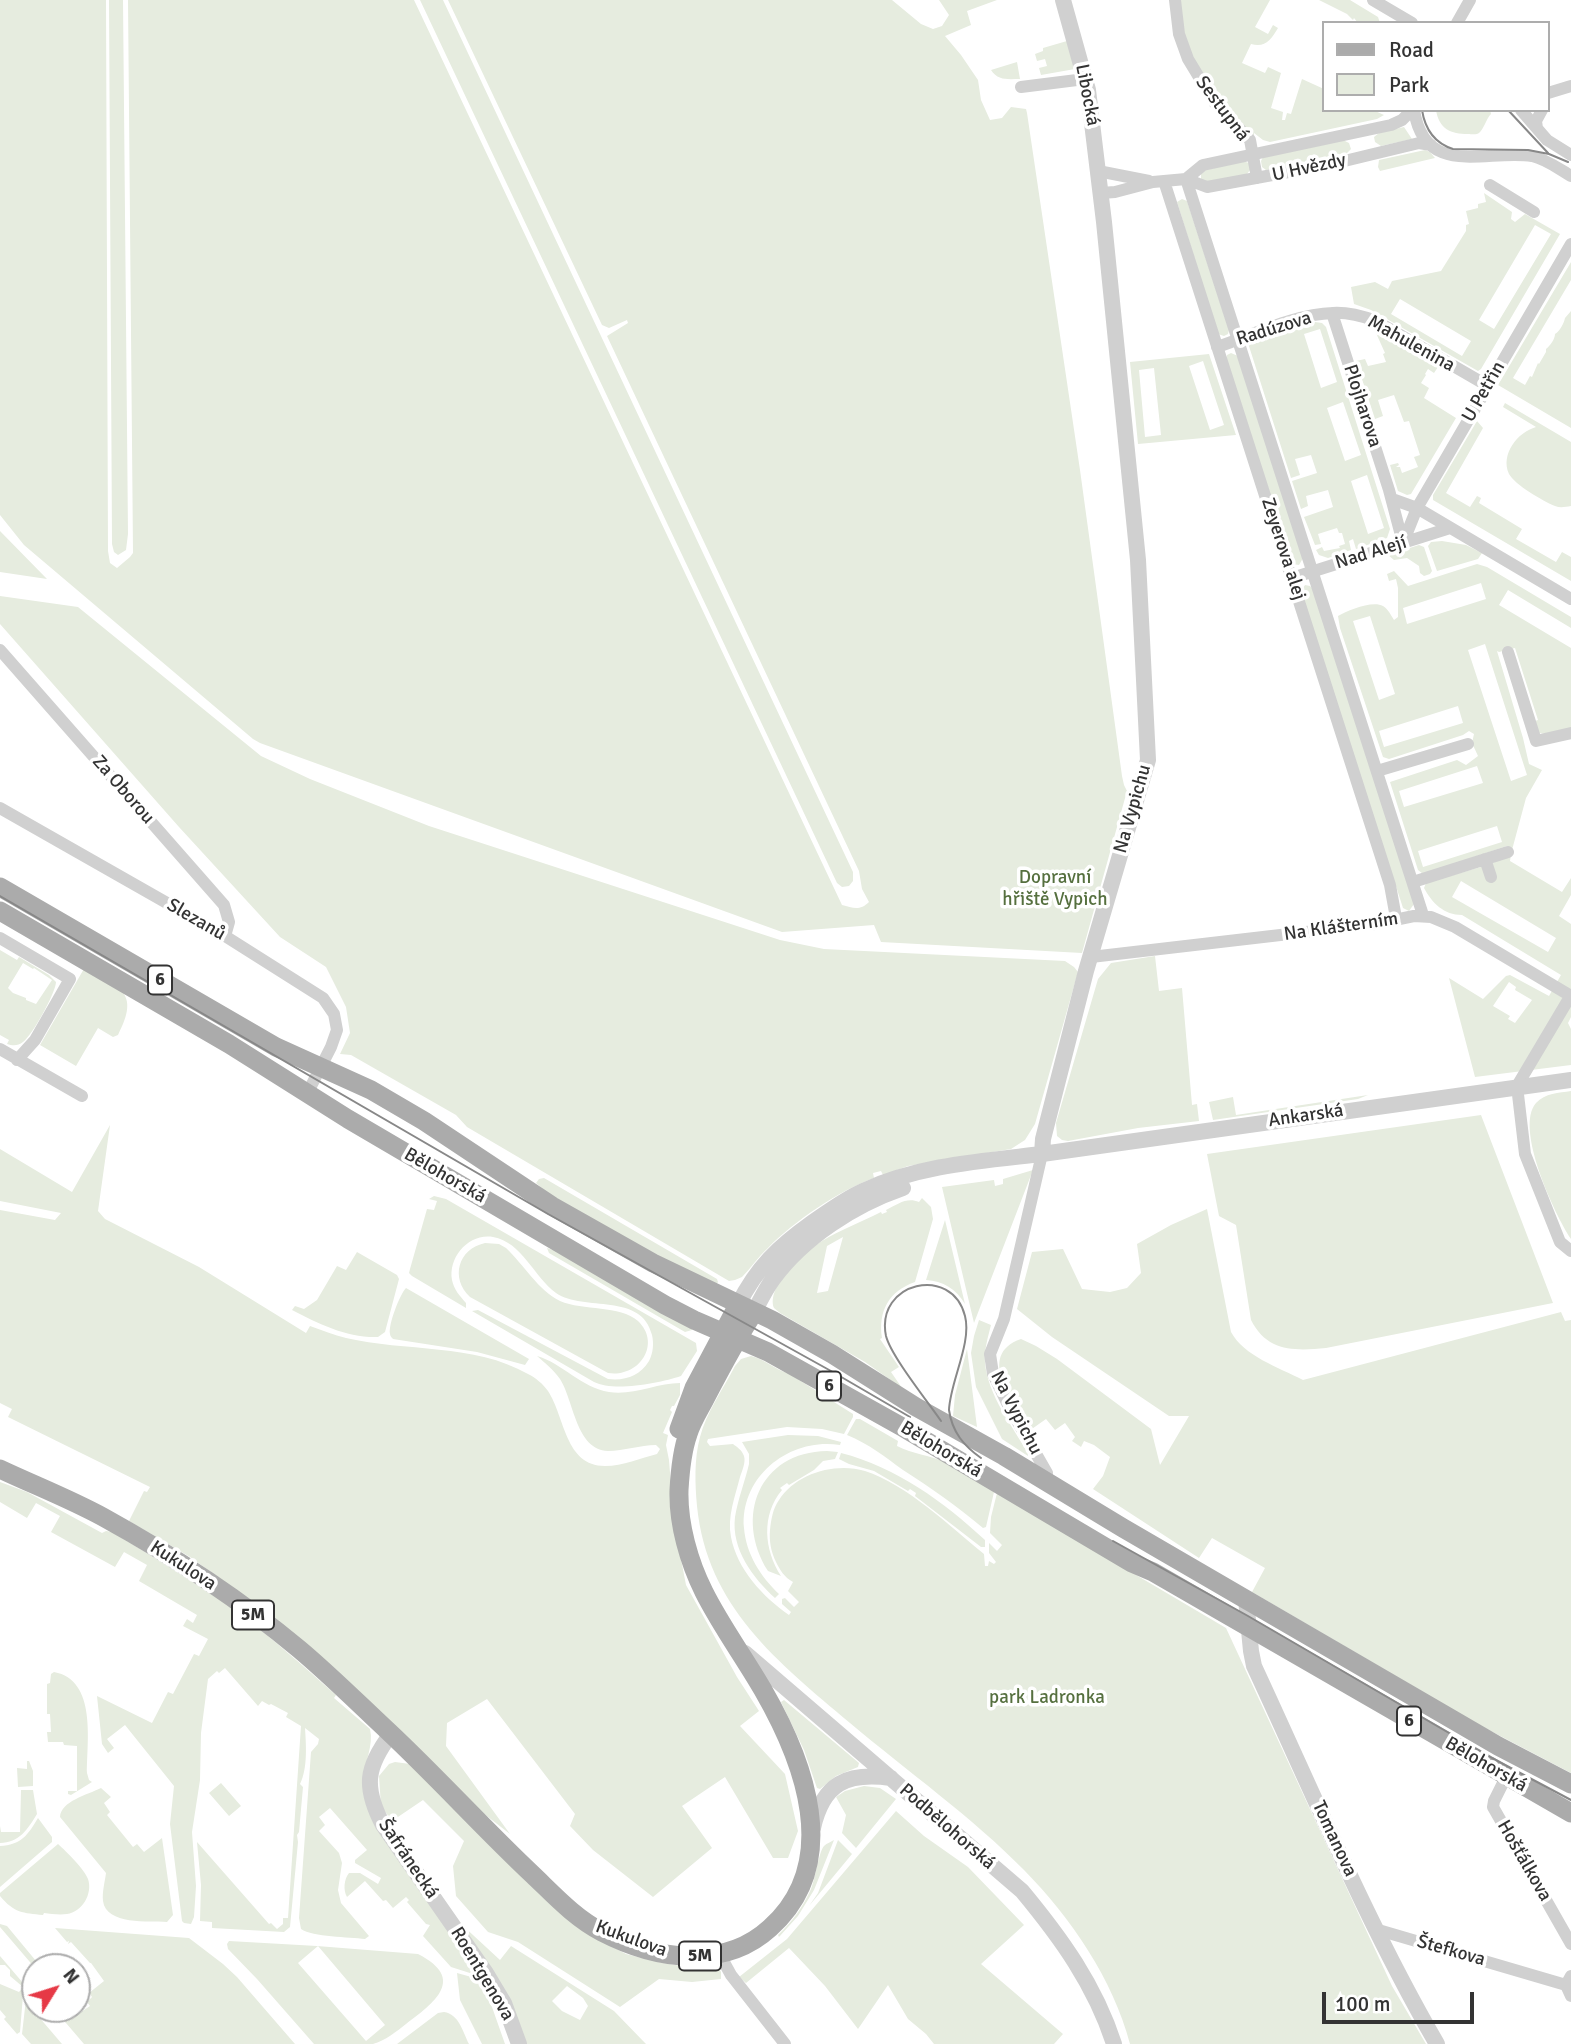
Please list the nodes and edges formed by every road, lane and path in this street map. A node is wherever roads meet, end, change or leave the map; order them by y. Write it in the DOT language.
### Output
graph roads {
  1 [pos="1063,0"];
  2 [pos="1175,0"];
  3 [pos="1373,0"];
  4 [pos="1470,0"];
  5 [pos="1409,21"];
  6 [pos="1458,21"];
  7 [pos="1085,79"];
  8 [pos="1021,86"];
  9 [pos="1571,86"];
  10 [pos="1550,95"];
  11 [pos="1411,112"];
  12 [pos="1414,112"];
  13 [pos="1523,112"];
  14 [pos="1541,112"];
  15 [pos="1536,128"];
  16 [pos="1431,145"];
  17 [pos="1252,154"];
  18 [pos="1571,155"];
  19 [pos="1098,171"];
  20 [pos="1571,176"];
  21 [pos="1257,178"];
  22 [pos="1186,179"];
  23 [pos="1158,182"];
  24 [pos="1490,185"];
  25 [pos="1101,193"];
  26 [pos="1534,212"];
  27 [pos="1571,244"];
  28 [pos="1332,313"];
  29 [pos="1238,340"];
  30 [pos="1217,347"];
  31 [pos="1488,386"];
  32 [pos="1392,499"];
  33 [pos="1417,508"];
  34 [pos="1450,528"];
  35 [pos="1403,543"];
  36 [pos="1313,571"];
  37 [pos="1292,578"];
  38 [pos="1571,599"];
  39 [pos="0,650"];
  40 [pos="1508,652"];
  41 [pos="1571,733"];
  42 [pos="1468,744"];
  43 [pos="1377,771"];
  44 [pos="0,808"];
  45 [pos="1508,852"];
  46 [pos="1485,859"];
  47 [pos="1491,877"];
  48 [pos="1413,882"];
  49 [pos="0,887"];
  50 [pos="0,911"];
  51 [pos="1423,915"];
  52 [pos="1396,918"];
  53 [pos="225,936"];
  54 [pos="0,939"];
  55 [pos="1091,957"];
  56 [pos="1571,996"];
  57 [pos="0,1049"];
  58 [pos="17,1060"];
  59 [pos="322,1067"];
  60 [pos="1571,1080"];
  61 [pos="1517,1086"];
  62 [pos="307,1094"];
  63 [pos="82,1096"];
  64 [pos="1042,1154"];
  65 [pos="1571,1251"];
  66 [pos="746,1309"];
  67 [pos="730,1335"];
  68 [pos="0,1469"];
  69 [pos="1043,1479"];
  70 [pos="1246,1600"];
  71 [pos="1249,1627"];
  72 [pos="736,1645"];
  73 [pos="391,1734"];
  74 [pos="1506,1777"];
  75 [pos="891,1778"];
  76 [pos="1571,1784"];
  77 [pos="1571,1813"];
  78 [pos="812,1833"];
  79 [pos="440,1906"];
  80 [pos="1375,1929"];
  81 [pos="1571,1944"];
  82 [pos="720,1955"];
  83 [pos="1569,1985"];
  84 [pos="519,2044"];
  85 [pos="786,2044"];
  86 [pos="1114,2044"];
  87 [pos="1437,2044"];
  1 -- 7 [label="street, Libocká"];
  2 -- 17 [label="street, Sestupná"];
  3 -- 5 [label="street"];
  4 -- 6 [label="street"];
  7 -- 8 [label="street"];
  7 -- 19 [label="street, Libocká"];
  9 -- 10 [label="street"];
  11 -- 17 [label="street, U Hvězdy"];
  12 -- 16 [label="street"];
  13 -- 15 [label="street"];
  14 -- 15 [label="street"];
  15 -- 18 [label="street"];
  16 -- 20 [label="street"];
  16 -- 21 [label="street, U Hvězdy"];
  17 -- 21 [label="street, Sestupná"];
  17 -- 22 [label="street, U Hvězdy"];
  19 -- 23 [label="street, U Hvězdy"];
  19 -- 25 [label="street, Libocká"];
  21 -- 22 [label="street, U Hvězdy"];
  22 -- 23 [label="street, U Hvězdy"];
  22 -- 29 [label="street, Zeyerova alej"];
  23 -- 25 [label="street, U Hvězdy"];
  23 -- 30 [label="street, Zeyerova alej"];
  24 -- 26 [label="street"];
  25 -- 55 [label="street, Na Vypichu"];
  27 -- 31 [label="street, U Petřin"];
  28 -- 29 [label="street, Radúzova"];
  28 -- 31 [label="street, Mahulenina"];
  28 -- 32 [label="street, Plojharova"];
  29 -- 30 [label="street, Radúzova"];
  29 -- 36 [label="street, Zeyerova alej"];
  30 -- 37 [label="street, Zeyerova alej"];
  31 -- 33 [label="street, U Petřin"];
  32 -- 33 [label="street"];
  32 -- 35 [label="street, Plojharova"];
  33 -- 34 [label="street, Nad Alejí"];
  33 -- 35 [label="street, U Petřin"];
  34 -- 35 [label="street, Nad Alejí"];
  34 -- 38 [label="street, Nad Alejí"];
  35 -- 36 [label="street, Nad Alejí"];
  36 -- 37 [label="street, Nad Alejí"];
  36 -- 43 [label="street, Zeyerova alej"];
  37 -- 52 [label="street, Zeyerova alej"];
  39 -- 53 [label="street, Za Oborou"];
  40 -- 41 [label="street"];
  42 -- 43 [label="street"];
  43 -- 48 [label="street, Zeyerova alej"];
  44 -- 53 [label="street, Slezanů"];
  45 -- 46 [label="street"];
  46 -- 47 [label="street"];
  46 -- 48 [label="street"];
  48 -- 51 [label="street, Zeyerova alej"];
  49 -- 59 [label="main road, Bělohorská / 6"];
  50 -- 62 [label="main road, Bělohorská / 6"];
  51 -- 52 [label="street, Na Klášterním"];
  51 -- 56 [label="street, Na Klášterním"];
  52 -- 55 [label="street, Na Klášterním"];
  53 -- 59 [label="street, Slezanů"];
  54 -- 58 [label="street"];
  55 -- 64 [label="street, Na Vypichu"];
  56 -- 61 [label="street"];
  57 -- 58 [label="street"];
  58 -- 63 [label="street"];
  59 -- 62 [label="street"];
  59 -- 66 [label="main road, Bělohorská / 6"];
  60 -- 61 [label="street, Ankarská"];
  61 -- 64 [label="street, Ankarská"];
  61 -- 65 [label="street"];
  62 -- 67 [label="main road, Bělohorská / 6"];
  64 -- 66 [label="street, Ankarská"];
  64 -- 69 [label="street, Na Vypichu"];
  66 -- 67 [label="main road, 5M"];
  66 -- 69 [label="main road, Bělohorská / 6"];
  67 -- 71 [label="main road, Bělohorská / 6"];
  67 -- 72 [label="main road, Kukulova / 5M"];
  68 -- 73 [label="main road, Kukulova / 5M"];
  69 -- 70 [label="main road, Bělohorská / 6"];
  70 -- 71 [label="street, Tomanova"];
  70 -- 76 [label="main road, Bělohorská / 6"];
  71 -- 74 [label="main road, Bělohorská / 6"];
  71 -- 80 [label="street, Tomanova"];
  72 -- 75 [label="street, Podbělohorská"];
  72 -- 78 [label="main road, Kukulova / 5M"];
  73 -- 79 [label="street, Šafránecká"];
  73 -- 82 [label="main road, Kukulova / 5M"];
  74 -- 77 [label="main road, Bělohorská / 6"];
  74 -- 81 [label="street, Hošťálkova"];
  75 -- 78 [label="street"];
  75 -- 86 [label="street, Podbělohorská"];
  78 -- 82 [label="main road, Kukulova / 5M"];
  79 -- 84 [label="street, Roentgenova"];
  80 -- 83 [label="street, Štefkova"];
  80 -- 87 [label="street, Tomanova"];
  82 -- 85 [label="street"];
}
